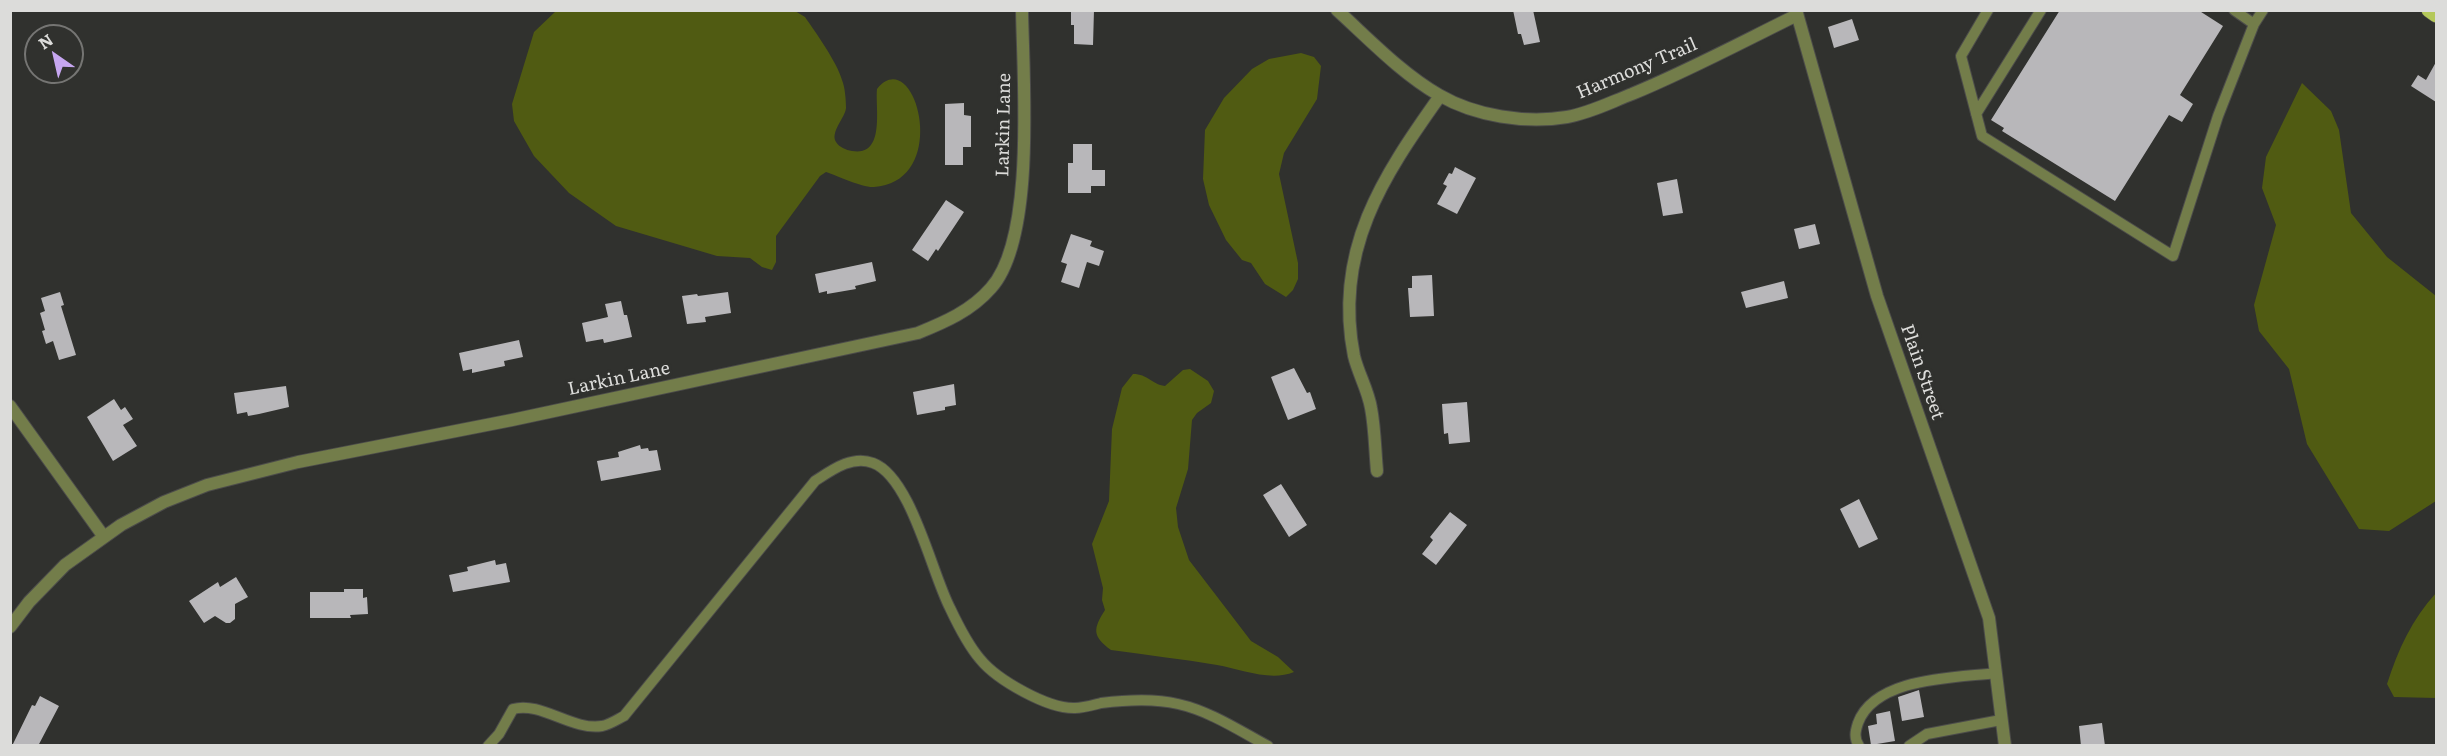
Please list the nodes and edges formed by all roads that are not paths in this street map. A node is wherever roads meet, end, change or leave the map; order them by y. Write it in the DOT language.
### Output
graph roads {
  1 [pos="1022,10"];
  2 [pos="1337,10"];
  3 [pos="1988,10"];
  4 [pos="2041,10"];
  5 [pos="2234,10"];
  6 [pos="2263,10"];
  7 [pos="2429,10"];
  8 [pos="1796,13"];
  9 [pos="2436,15"];
  10 [pos="2254,24"];
  11 [pos="1440,96"];
  12 [pos="1976,114"];
  13 [pos="10,406"];
  14 [pos="1377,471"];
  15 [pos="104,537"];
  16 [pos="10,627"];
  17 [pos="1996,673"];
  18 [pos="2001,720"];
  19 [pos="488,746"];
  20 [pos="1268,746"];
  21 [pos="1859,746"];
  22 [pos="1909,746"];
  23 [pos="2005,746"];
  1 -- 15 [label="street, Larkin Lane"];
  2 -- 11 [label="street, Harmony Trail"];
  3 -- 12 [label="lane"];
  4 -- 12 [label="lane"];
  5 -- 10 [label="lane"];
  6 -- 10 [label="lane"];
  7 -- 9 [label="main road"];
  8 -- 11 [label="street, Harmony Trail"];
  8 -- 17 [label="street, Plain Street"];
  10 -- 12 [label="lane"];
  11 -- 14 [label="street"];
  13 -- 15 [label="street"];
  15 -- 16 [label="street, Larkin Lane"];
  17 -- 18 [label="street, Plain Street"];
  17 -- 21 [label="lane"];
  18 -- 22 [label="lane"];
  18 -- 23 [label="street, Plain Street"];
  19 -- 20 [label="lane"];
}
